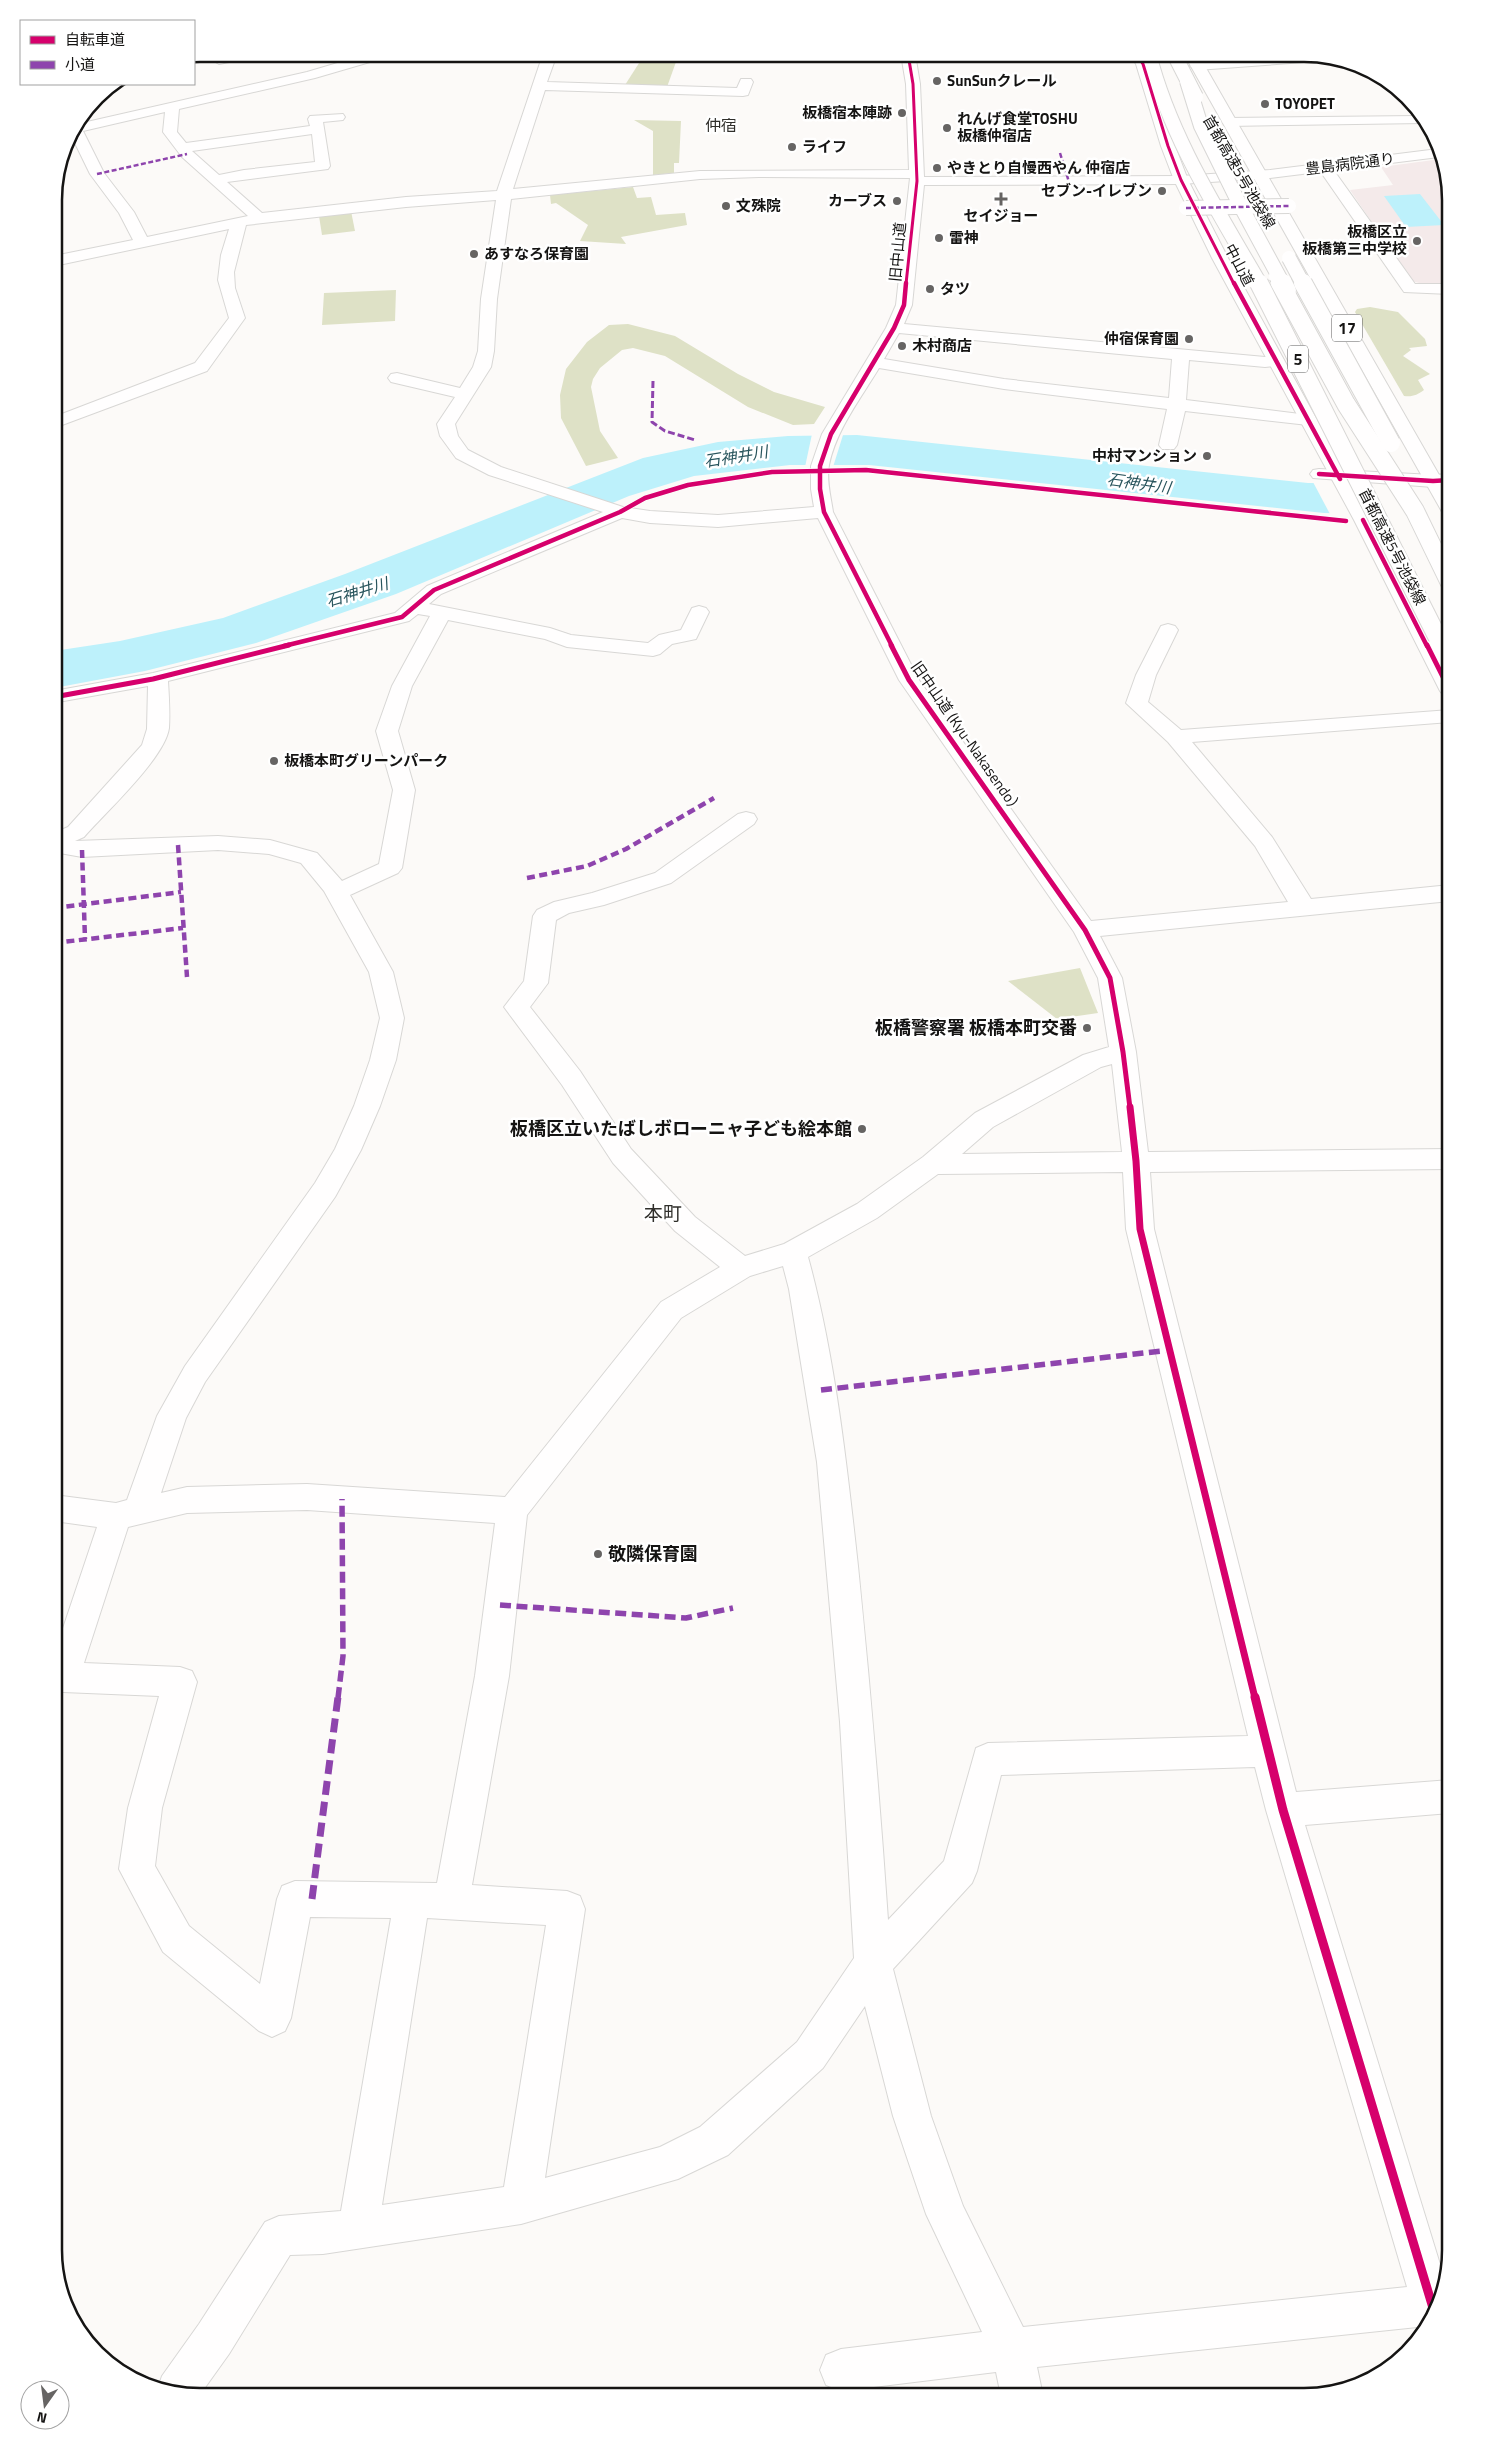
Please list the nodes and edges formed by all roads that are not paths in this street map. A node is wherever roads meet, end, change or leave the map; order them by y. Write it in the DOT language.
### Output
graph roads {
  1 [pos="351,62"];
  2 [pos="547,62"];
  3 [pos="909,63"];
  4 [pos="1147,63"];
  5 [pos="1148,63"];
  6 [pos="1149,63"];
  7 [pos="1196,63"];
  8 [pos="1180,68"];
  9 [pos="746,82"];
  10 [pos="539,86"];
  11 [pos="167,108"];
  12 [pos="338,117"];
  13 [pos="1415,120"];
  14 [pos="1229,122"];
  15 [pos="84,127"];
  16 [pos="318,129"];
  17 [pos="79,136"];
  18 [pos="182,148"];
  19 [pos="1433,154"];
  20 [pos="1325,168"];
  21 [pos="1261,174"];
  22 [pos="917,177"];
  23 [pos="216,180"];
  24 [pos="1181,180"];
  25 [pos="504,193"];
  26 [pos="1289,206"];
  27 [pos="1186,208"];
  28 [pos="259,218"];
  29 [pos="239,222"];
  30 [pos="143,244"];
  31 [pos="63,259"];
  32 [pos="1442,289"];
  33 [pos="894,328"];
  34 [pos="1022,340"];
  35 [pos="1182,354"];
  36 [pos="1276,361"];
  37 [pos="874,362"];
  38 [pos="397,378"];
  39 [pos="1004,384"];
  40 [pos="466,394"];
  41 [pos="1177,405"];
  42 [pos="63,420"];
  43 [pos="1308,420"];
  44 [pos="1168,445"];
  45 [pos="820,466"];
  46 [pos="1318,474"];
  47 [pos="1339,477"];
  48 [pos="1442,481"];
  49 [pos="616,511"];
  50 [pos="824,512"];
  51 [pos="1442,538"];
  52 [pos="1442,567"];
  53 [pos="1442,573"];
  54 [pos="413,608"];
  55 [pos="442,612"];
  56 [pos="699,612"];
  57 [pos="1168,630"];
  58 [pos="1442,647"];
  59 [pos="1442,675"];
  60 [pos="158,678"];
  61 [pos="63,695"];
  62 [pos="1442,717"];
  63 [pos="1176,737"];
  64 [pos="746,819"];
  65 [pos="63,839"];
  66 [pos="63,846"];
  67 [pos="337,892"];
  68 [pos="1442,894"];
  69 [pos="1304,908"];
  70 [pos="1086,930"];
  71 [pos="1123,1052"];
  72 [pos="1442,1159"];
  73 [pos="1136,1161"];
  74 [pos="932,1164"];
  75 [pos="792,1252"];
  76 [pos="741,1268"];
  77 [pos="62,1509"];
  78 [pos="512,1511"];
  79 [pos="127,1513"];
  80 [pos="1268,1751"];
  81 [pos="1442,1797"];
  82 [pos="1283,1810"];
  83 [pos="412,1901"];
  84 [pos="451,1901"];
  85 [pos="873,1964"];
  86 [pos="521,2204"];
  87 [pos="358,2228"];
  88 [pos="1431,2302"];
  89 [pos="1429,2306"];
  90 [pos="1012,2349"];
  91 [pos="841,2370"];
  92 [pos="181,2386"];
  93 [pos="1020,2388"];
  1 -- 11 [label="main road"];
  2 -- 10 [label="main road"];
  3 -- 22 [label="main road, 旧中山道"];
  4 -- 24 [label="main road, 中山道"];
  5 -- 58 [label="main road, 首都高速5号池袋線 / 5, bridge"];
  6 -- 52 [label="main road, bridge"];
  7 -- 14 [label="main road, 17"];
  8 -- 51 [label="main road, 首都高速5号池袋線 / 5, bridge"];
  8 -- 53 [label="main road, bridge"];
  9 -- 10 [label="main road"];
  10 -- 25 [label="main road"];
  11 -- 15 [label="main road"];
  11 -- 18 [label="main road"];
  12 -- 16 [label="main road"];
  13 -- 14 [label="main road"];
  14 -- 21 [label="main road, 17"];
  16 -- 18 [label="main road"];
  16 -- 23 [label="main road"];
  17 -- 30 [label="main road"];
  18 -- 23 [label="main road"];
  19 -- 20 [label="main road, 豊島病院通り"];
  20 -- 21 [label="main road, 豊島病院通り"];
  20 -- 32 [label="main road"];
  21 -- 24 [label="main road, 豊島病院通り"];
  21 -- 48 [label="main road, 17"];
  22 -- 24 [label="main road, 豊島病院通り"];
  22 -- 25 [label="main road, 豊島病院通り"];
  22 -- 33 [label="main road, 旧中山道"];
  23 -- 28 [label="main road"];
  24 -- 36 [label="main road, 中山道"];
  25 -- 28 [label="main road, 豊島病院通り"];
  25 -- 40 [label="main road"];
  26 -- 27 [label="main road, bridge"];
  28 -- 29 [label="main road, 豊島病院通り"];
  29 -- 30 [label="main road, 豊島病院通り"];
  29 -- 42 [label="main road"];
  30 -- 31 [label="main road, 豊島病院通り"];
  33 -- 34 [label="main road"];
  33 -- 37 [label="main road, 旧中山道"];
  34 -- 35 [label="main road"];
  34 -- 39 [label="main road"];
  35 -- 36 [label="main road"];
  35 -- 41 [label="main road"];
  36 -- 43 [label="main road, 中山道"];
  37 -- 39 [label="main road"];
  37 -- 45 [label="main road, 旧中山道"];
  38 -- 40 [label="main road"];
  39 -- 41 [label="main road"];
  40 -- 49 [label="main road"];
  41 -- 43 [label="main road"];
  41 -- 44 [label="main road"];
  43 -- 47 [label="main road, 中山道"];
  45 -- 50 [label="main road, 旧中山道 (Kyu-Nakasendo）"];
  46 -- 47 [label="main road"];
  47 -- 48 [label="main road"];
  47 -- 59 [label="main road, 中山道"];
  49 -- 50 [label="main road"];
  49 -- 54 [label="main road"];
  50 -- 70 [label="main road, 旧中山道 (Kyu-Nakasendo）"];
  54 -- 55 [label="main road"];
  54 -- 60 [label="main road"];
  55 -- 56 [label="main road"];
  55 -- 67 [label="main road"];
  57 -- 63 [label="main road"];
  60 -- 61 [label="main road"];
  60 -- 65 [label="main road"];
  62 -- 63 [label="main road"];
  63 -- 69 [label="main road"];
  64 -- 76 [label="main road"];
  66 -- 67 [label="main road"];
  67 -- 79 [label="main road"];
  68 -- 69 [label="main road"];
  69 -- 70 [label="main road"];
  70 -- 71 [label="main road, 旧中山道 (Kyu-Nakasendo）"];
  71 -- 73 [label="main road, 旧中山道 (Kyu-Nakasendo）"];
  71 -- 74 [label="main road"];
  72 -- 73 [label="main road"];
  73 -- 74 [label="main road"];
  73 -- 80 [label="main road, 旧中山道 (Kyu-Nakasendo）"];
  74 -- 75 [label="main road"];
  75 -- 76 [label="main road"];
  75 -- 85 [label="main road"];
  76 -- 78 [label="main road"];
  77 -- 79 [label="main road"];
  78 -- 79 [label="main road"];
  78 -- 84 [label="main road"];
  79 -- 83 [label="main road"];
  80 -- 82 [label="main road, 旧中山道 (Kyu-Nakasendo）"];
  80 -- 85 [label="main road"];
  81 -- 82 [label="main road"];
  82 -- 88 [label="main road, 旧中山道 (Kyu-Nakasendo）"];
  83 -- 84 [label="main road"];
  83 -- 87 [label="main road"];
  84 -- 86 [label="main road"];
  85 -- 86 [label="main road"];
  85 -- 90 [label="main road"];
  86 -- 87 [label="main road"];
  87 -- 92 [label="main road"];
  89 -- 90 [label="main road"];
  90 -- 91 [label="main road"];
  90 -- 93 [label="main road"];
}
